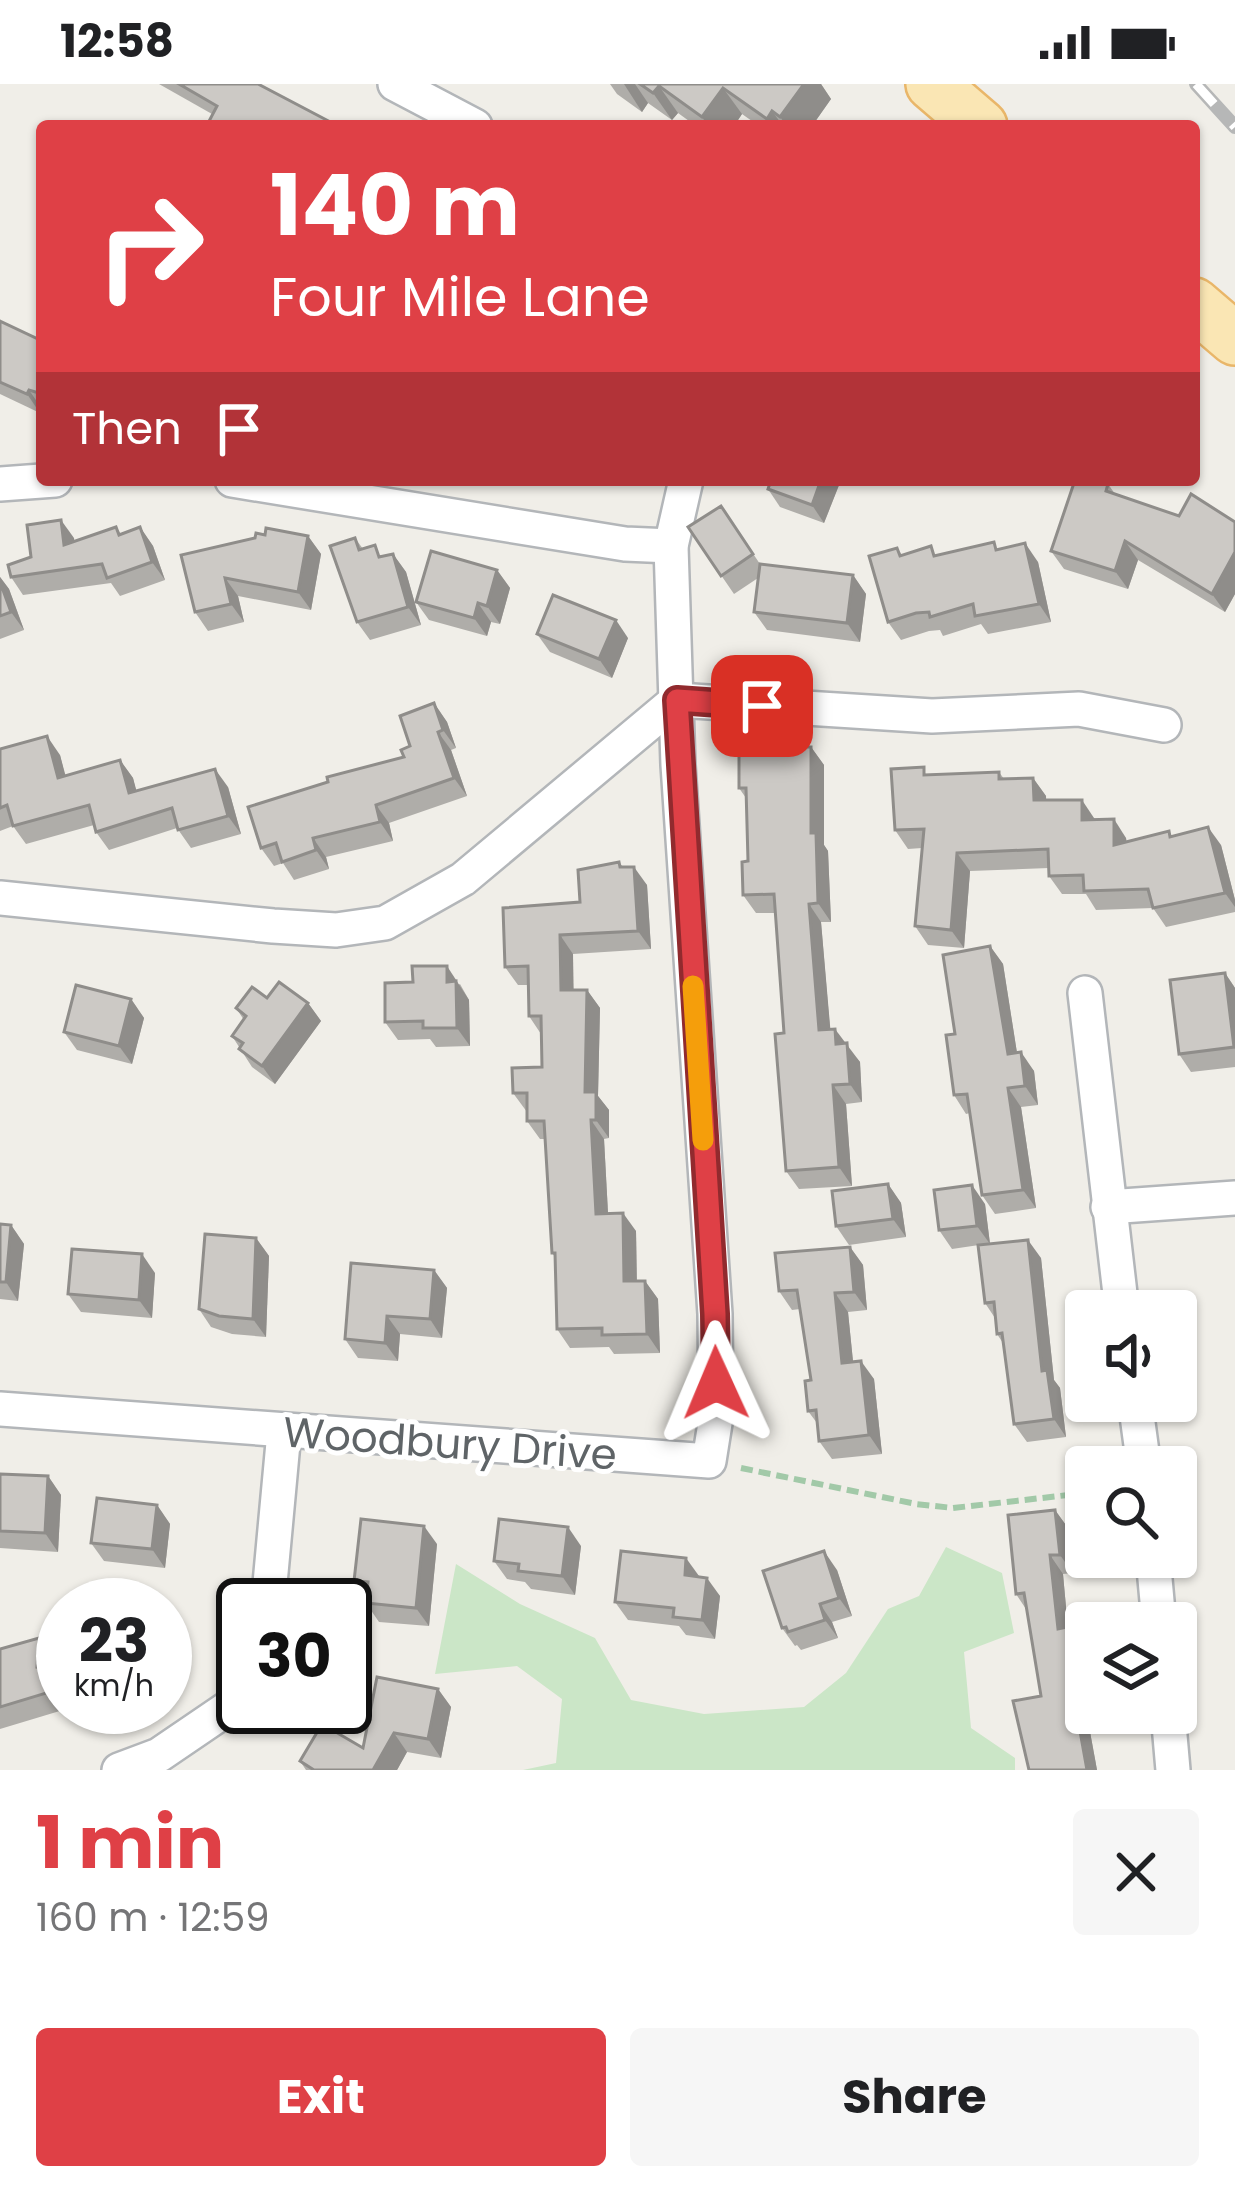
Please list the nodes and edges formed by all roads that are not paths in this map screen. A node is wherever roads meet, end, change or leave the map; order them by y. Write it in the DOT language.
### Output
graph roads {
  1 [pos="395,84"];
  2 [pos="932,84"];
  3 [pos="464,120"];
  4 [pos="974,120"];
  5 [pos="1200,309"];
  6 [pos="1235,338"];
  7 [pos="36,481"];
  8 [pos="0,484"];
  9 [pos="269,486"];
  10 [pos="685,486"];
  11 [pos="671,546"];
  12 [pos="677,700"];
  13 [pos="1163,725"];
  14 [pos="0,898"];
  15 [pos="1085,993"];
  16 [pos="1235,1198"];
  17 [pos="1108,1207"];
  18 [pos="1119,1290"];
  19 [pos="0,1408"];
  20 [pos="284,1432"];
  21 [pos="270,1578"];
  22 [pos="216,1716"];
  23 [pos="1170,1734"];
  24 [pos="119,1770"];
  25 [pos="1173,1770"];
  1 -- 3 [label="street"];
  2 -- 4 [label="main road"];
  5 -- 6 [label="main road"];
  7 -- 8 [label="street"];
  9 -- 11 [label="street"];
  10 -- 11 [label="street"];
  11 -- 12 [label="street"];
  12 -- 13 [label="street"];
  12 -- 14 [label="street"];
  12 -- 20 [label="street, Woodbury Drive"];
  15 -- 17 [label="street"];
  16 -- 17 [label="street"];
  17 -- 18 [label="street"];
  19 -- 20 [label="street, Woodbury Drive"];
  20 -- 21 [label="street"];
  22 -- 24 [label="street"];
  23 -- 25 [label="street"];
}
